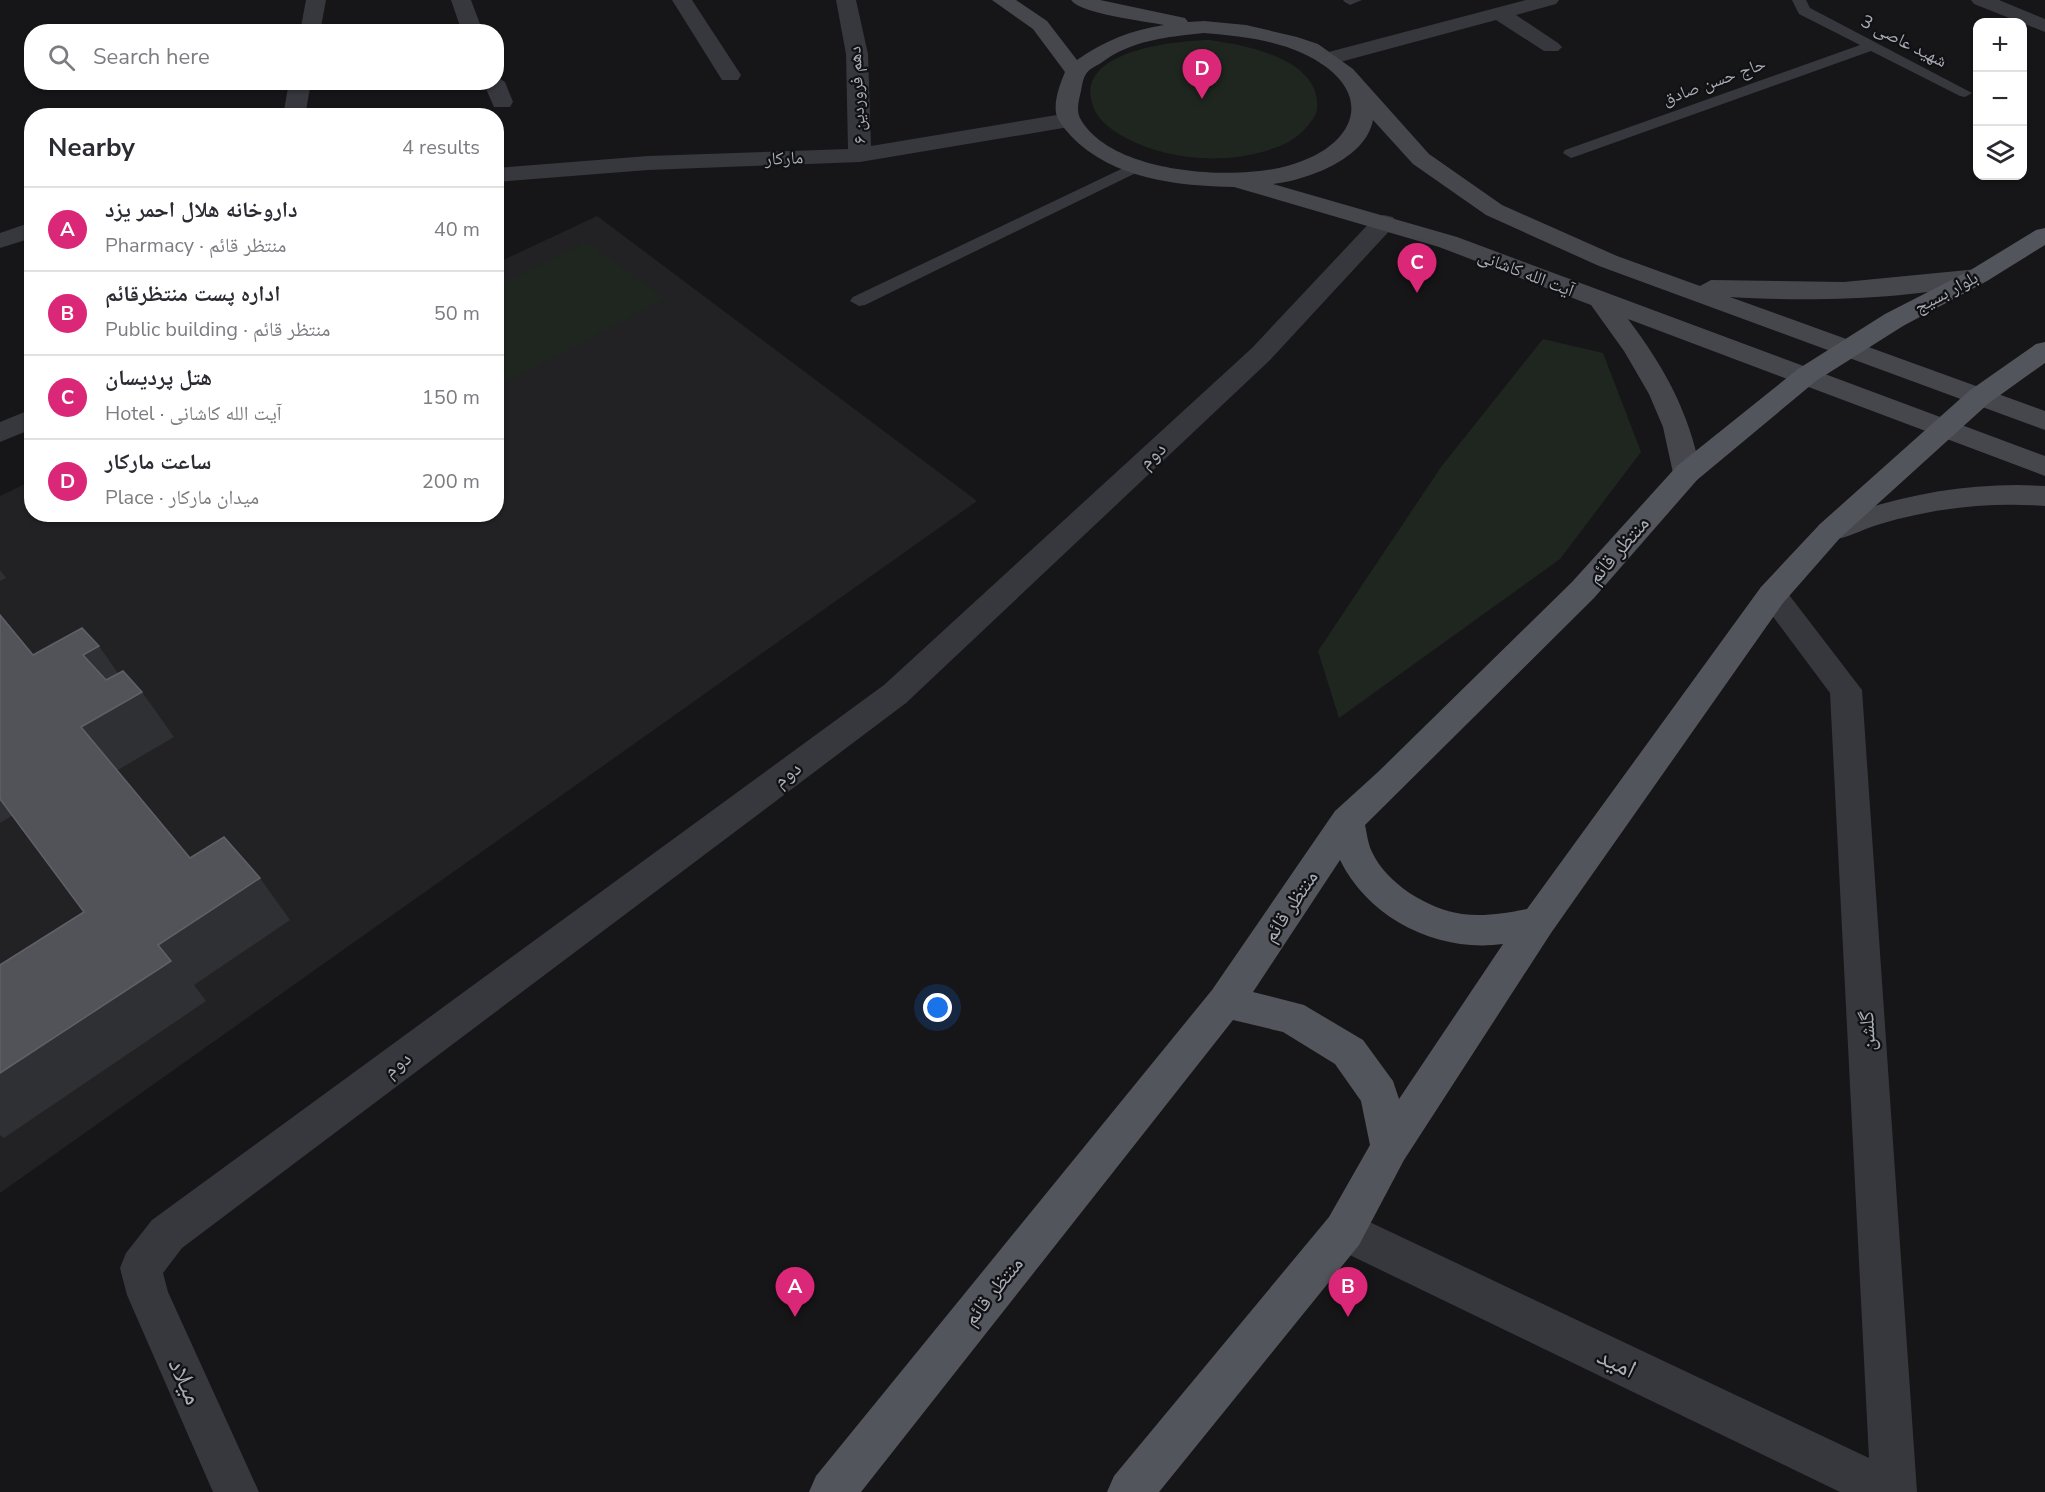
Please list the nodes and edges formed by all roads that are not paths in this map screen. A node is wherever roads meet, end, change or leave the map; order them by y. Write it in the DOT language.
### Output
graph roads {
  1 [pos="316,0"];
  2 [pos="461,0"];
  3 [pos="682,0"];
  4 [pos="846,0"];
  5 [pos="1002,0"];
  6 [pos="1081,0"];
  7 [pos="1549,0"];
  8 [pos="1799,0"];
  9 [pos="1981,0"];
  10 [pos="1499,13"];
  11 [pos="312,24"];
  12 [pos="470,24"];
  13 [pos="2045,26"];
  14 [pos="1204,27"];
  15 [pos="1870,46"];
  16 [pos="1551,47"];
  17 [pos="1329,59"];
  18 [pos="1076,72"];
  19 [pos="730,75"];
  20 [pos="299,90"];
  21 [pos="1360,92"];
  22 [pos="1965,93"];
  23 [pos="295,108"];
  24 [pos="1069,120"];
  25 [pos="1571,153"];
  26 [pos="860,155"];
  27 [pos="1136,167"];
  28 [pos="559,170"];
  29 [pos="504,174"];
  30 [pos="1242,182"];
  31 [pos="504,195"];
  32 [pos="1384,222"];
  33 [pos="24,232"];
  34 [pos="2045,234"];
  35 [pos="0,241"];
  36 [pos="1978,276"];
  37 [pos="1673,285"];
  38 [pos="859,301"];
  39 [pos="1603,303"];
  40 [pos="1847,350"];
  41 [pos="2045,350"];
  42 [pos="1807,375"];
  43 [pos="1978,397"];
  44 [pos="2045,421"];
  45 [pos="24,422"];
  46 [pos="1943,430"];
  47 [pos="0,433"];
  48 [pos="2045,466"];
  49 [pos="1687,473"];
  50 [pos="2045,496"];
  51 [pos="1830,531"];
  52 [pos="1772,595"];
  53 [pos="1347,821"];
  54 [pos="1538,922"];
  55 [pos="1225,1002"];
  56 [pos="1390,1147"];
  57 [pos="1344,1231"];
  58 [pos="141,1268"];
  59 [pos="236,1492"];
  60 [pos="832,1492"];
  61 [pos="1130,1492"];
  62 [pos="1892,1492"];
  1 -- 11 [label="street"];
  2 -- 12 [label="street"];
  3 -- 19 [label="street"];
  4 -- 26 [label="street, دهم فروردین ۶"];
  5 -- 18 [label="main road"];
  6 -- 14 [label="main road"];
  7 -- 10 [label="street"];
  8 -- 15 [label="lane, 3 شهید عاصی"];
  9 -- 13 [label="street"];
  10 -- 16 [label="street"];
  10 -- 17 [label="street"];
  14 -- 17 [label="main road"];
  14 -- 18 [label="main road"];
  15 -- 22 [label="lane, 3 شهید عاصی"];
  15 -- 25 [label="lane, حاج حسن صادق"];
  17 -- 21 [label="main road, آیت الله کاشانی"];
  18 -- 24 [label="main road"];
  20 -- 23 [label="street"];
  21 -- 30 [label="main road"];
  21 -- 37 [label="main road, آیت الله کاشانی"];
  24 -- 26 [label="street, مارکار"];
  24 -- 27 [label="main road"];
  26 -- 28 [label="street, مارکار"];
  27 -- 30 [label="main road"];
  27 -- 38 [label="lane"];
  28 -- 29 [label="street, مارکار"];
  28 -- 31 [label="street"];
  30 -- 32 [label="main road, آیت الله کاشانی"];
  32 -- 39 [label="main road, آیت الله کاشانی"];
  32 -- 58 [label="street, دوم"];
  33 -- 35 [label="street"];
  34 -- 36 [label="main road, بلوار بسیج"];
  36 -- 37 [label="main road"];
  36 -- 40 [label="main road, بلوار بسیج"];
  37 -- 40 [label="main road, آیت الله کاشانی"];
  39 -- 42 [label="main road, آیت الله کاشانی"];
  39 -- 49 [label="main road"];
  40 -- 42 [label="main road, بلوار بسیج"];
  40 -- 43 [label="main road, آیت الله کاشانی"];
  41 -- 43 [label="main road"];
  42 -- 46 [label="main road, آیت الله کاشانی"];
  42 -- 49 [label="main road, منتظر قائم"];
  43 -- 44 [label="main road"];
  43 -- 46 [label="main road"];
  45 -- 47 [label="street"];
  46 -- 48 [label="main road"];
  46 -- 51 [label="main road"];
  49 -- 53 [label="main road, منتظر قائم"];
  50 -- 51 [label="main road"];
  51 -- 52 [label="main road"];
  52 -- 54 [label="main road"];
  52 -- 62 [label="street, گلشن"];
  53 -- 54 [label="main road"];
  53 -- 55 [label="main road, منتظر قائم"];
  54 -- 56 [label="main road"];
  55 -- 56 [label="main road"];
  55 -- 60 [label="main road, منتظر قائم"];
  56 -- 57 [label="main road"];
  57 -- 61 [label="main road"];
  57 -- 62 [label="street, امید"];
  58 -- 59 [label="street, میلاد"];
}
